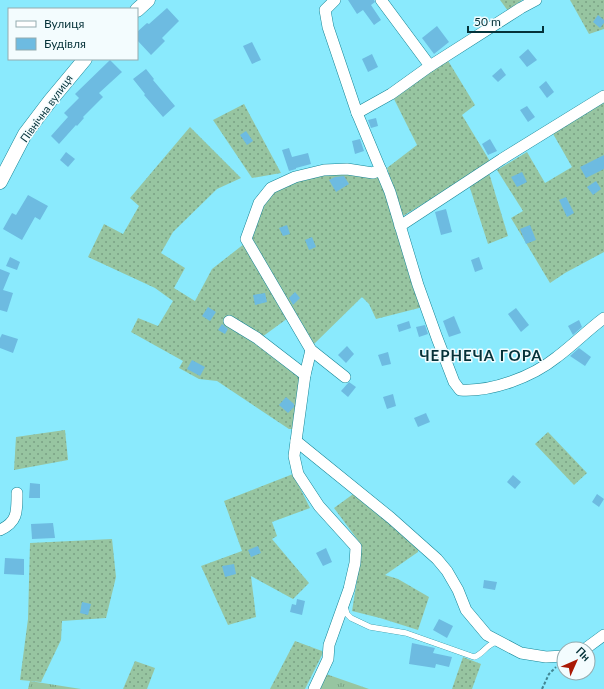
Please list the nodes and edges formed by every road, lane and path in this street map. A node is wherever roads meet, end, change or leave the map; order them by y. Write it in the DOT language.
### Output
graph roads {
  1 [pos="148,0"];
  2 [pos="334,0"];
  3 [pos="381,0"];
  4 [pos="536,0"];
  5 [pos="138,9"];
  6 [pos="84,60"];
  7 [pos="430,66"];
  8 [pos="604,96"];
  9 [pos="357,113"];
  10 [pos="381,170"];
  11 [pos="0,182"];
  12 [pos="400,226"];
  13 [pos="604,318"];
  14 [pos="229,321"];
  15 [pos="311,350"];
  16 [pos="305,375"];
  17 [pos="345,377"];
  18 [pos="296,441"];
  19 [pos="17,493"];
  20 [pos="0,530"];
  21 [pos="344,605"];
  22 [pos="604,635"];
  23 [pos="499,641"];
  24 [pos="596,641"];
  25 [pos="556,659"];
  26 [pos="556,666"];
  27 [pos="314,689"];
  28 [pos="542,689"];
  1 -- 5 [label="street"];
  2 -- 9 [label="street"];
  3 -- 7 [label="street"];
  4 -- 7 [label="street"];
  6 -- 11 [label="street, Північна вулиця"];
  7 -- 9 [label="street"];
  8 -- 12 [label="street"];
  9 -- 10 [label="street"];
  10 -- 12 [label="street"];
  10 -- 15 [label="street"];
  12 -- 13 [label="street"];
  14 -- 16 [label="street"];
  15 -- 16 [label="street"];
  15 -- 17 [label="street"];
  16 -- 18 [label="street"];
  18 -- 21 [label="street"];
  18 -- 23 [label="street"];
  19 -- 20 [label="street"];
  21 -- 23 [label="lane"];
  21 -- 27 [label="street"];
  22 -- 24 [label="street"];
  23 -- 25 [label="street"];
  26 -- 28 [label="path"];
}
